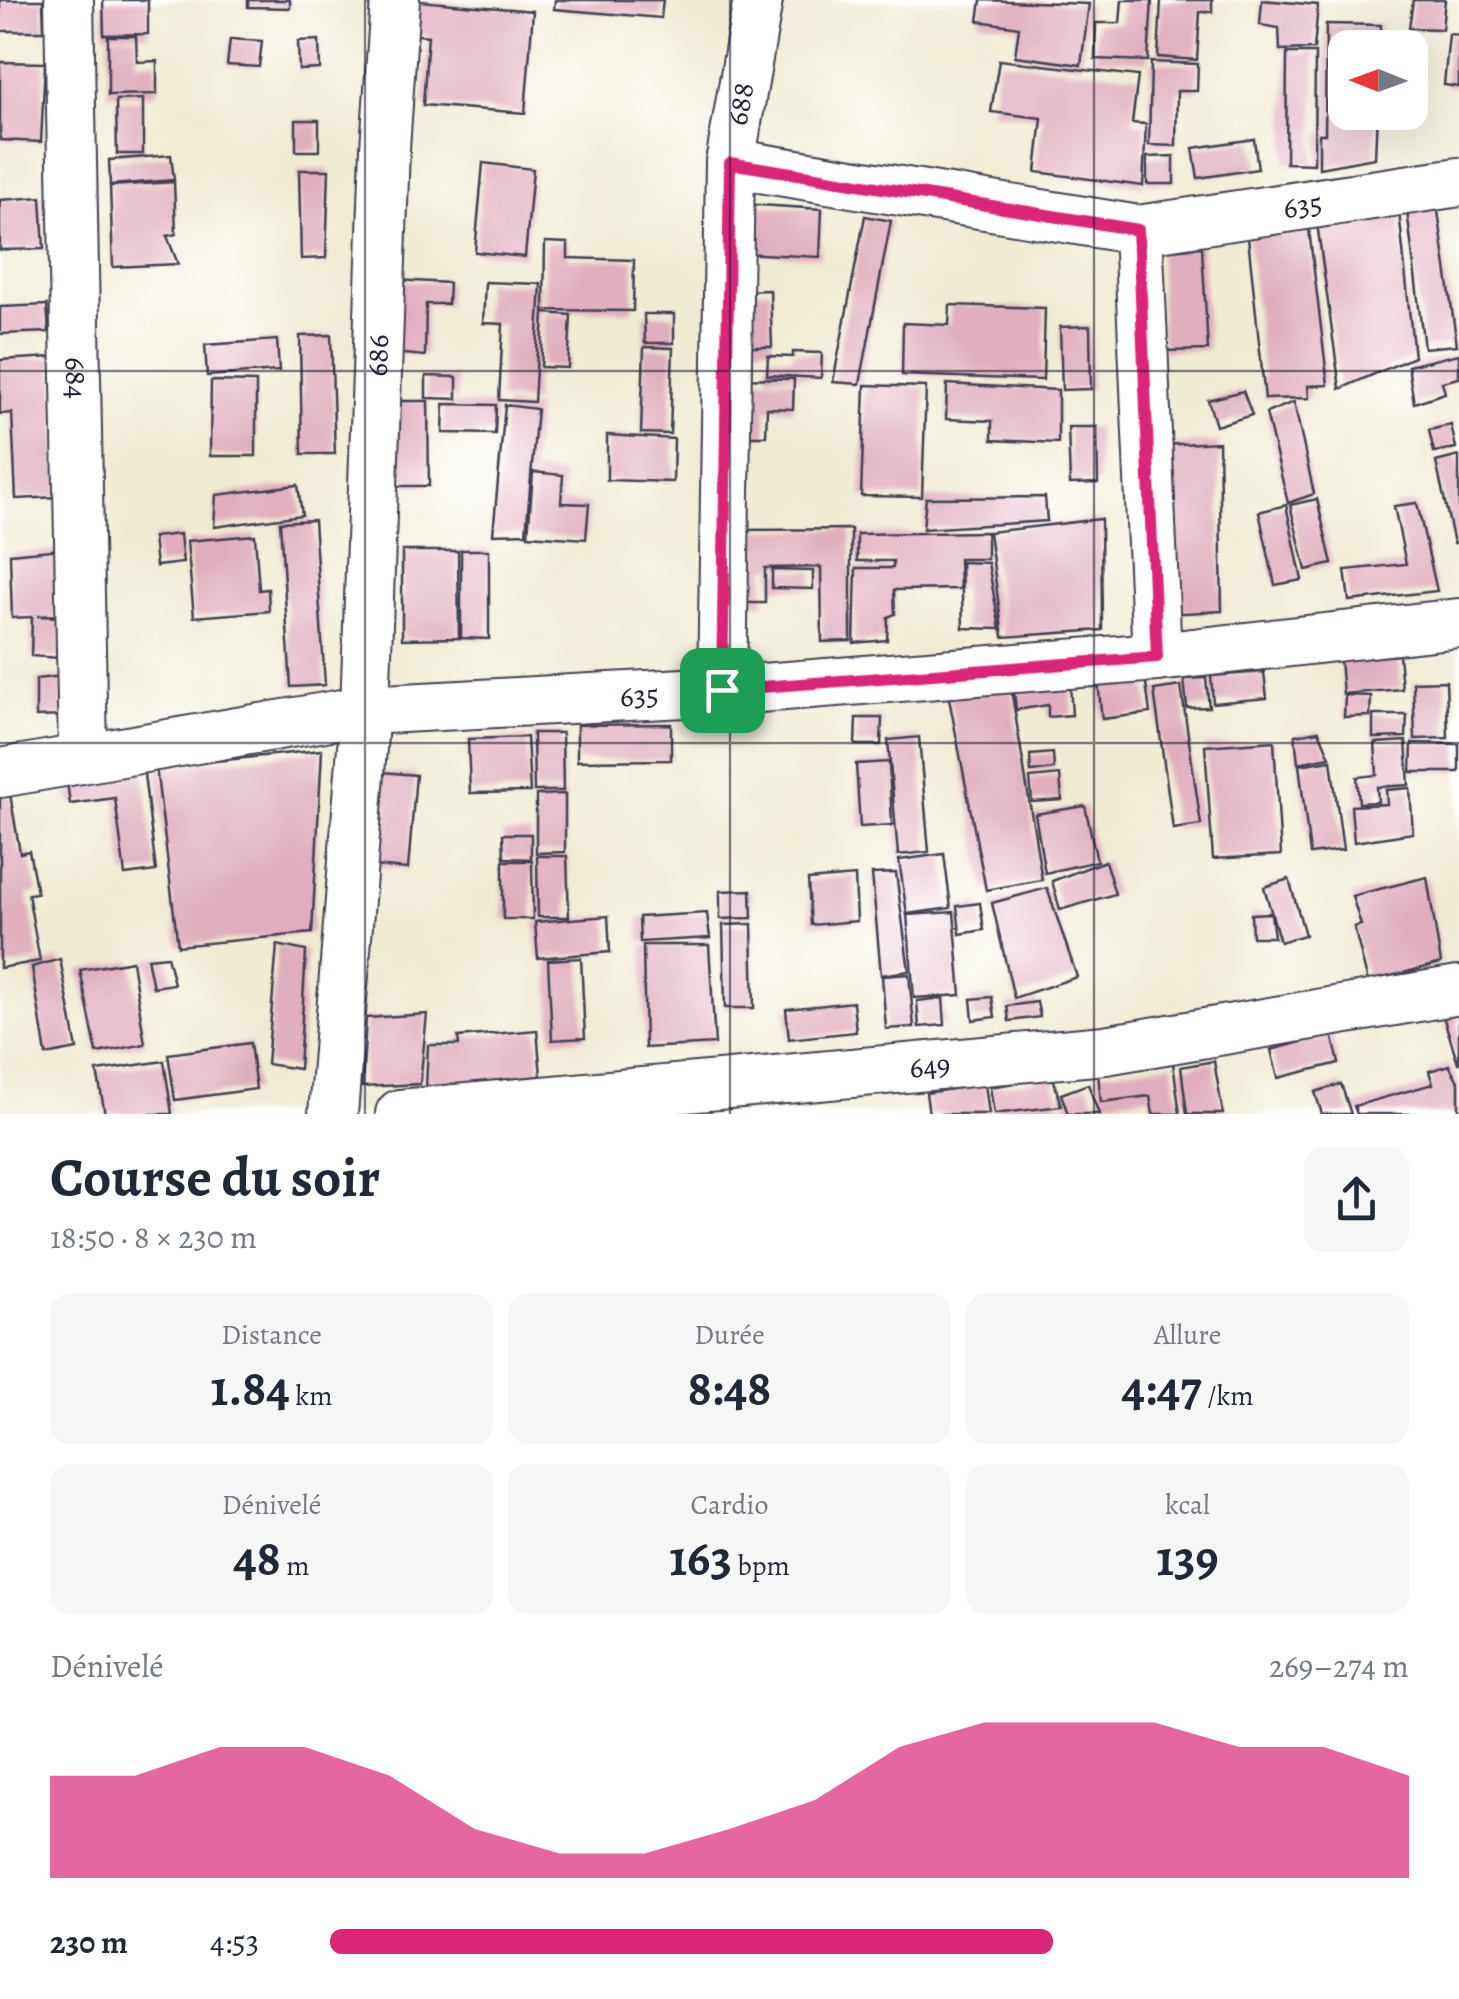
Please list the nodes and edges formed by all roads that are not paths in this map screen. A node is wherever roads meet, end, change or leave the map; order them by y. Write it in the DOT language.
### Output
graph roads {
  1 [pos="69,0"];
  2 [pos="395,0"];
  3 [pos="758,0"];
  4 [pos="730,163"];
  5 [pos="1459,182"];
  6 [pos="1138,230"];
  7 [pos="1459,622"];
  8 [pos="1157,657"];
  9 [pos="722,690"];
  10 [pos="365,710"];
  11 [pos="83,756"];
  12 [pos="0,773"];
  13 [pos="1459,990"];
  14 [pos="333,1114"];
  15 [pos="400,1114"];
  1 -- 11 [label="street, 684"];
  2 -- 10 [label="street, 686"];
  3 -- 4 [label="street, 688"];
  4 -- 6 [label="street, 635"];
  4 -- 9 [label="street, 688"];
  5 -- 6 [label="street, 635"];
  6 -- 8 [label="street"];
  7 -- 8 [label="street, 635"];
  8 -- 9 [label="street, 635"];
  9 -- 10 [label="street, 635"];
  10 -- 11 [label="street, 635"];
  10 -- 14 [label="street, 686"];
  11 -- 12 [label="street, 635"];
  13 -- 15 [label="street, 649"];
}
